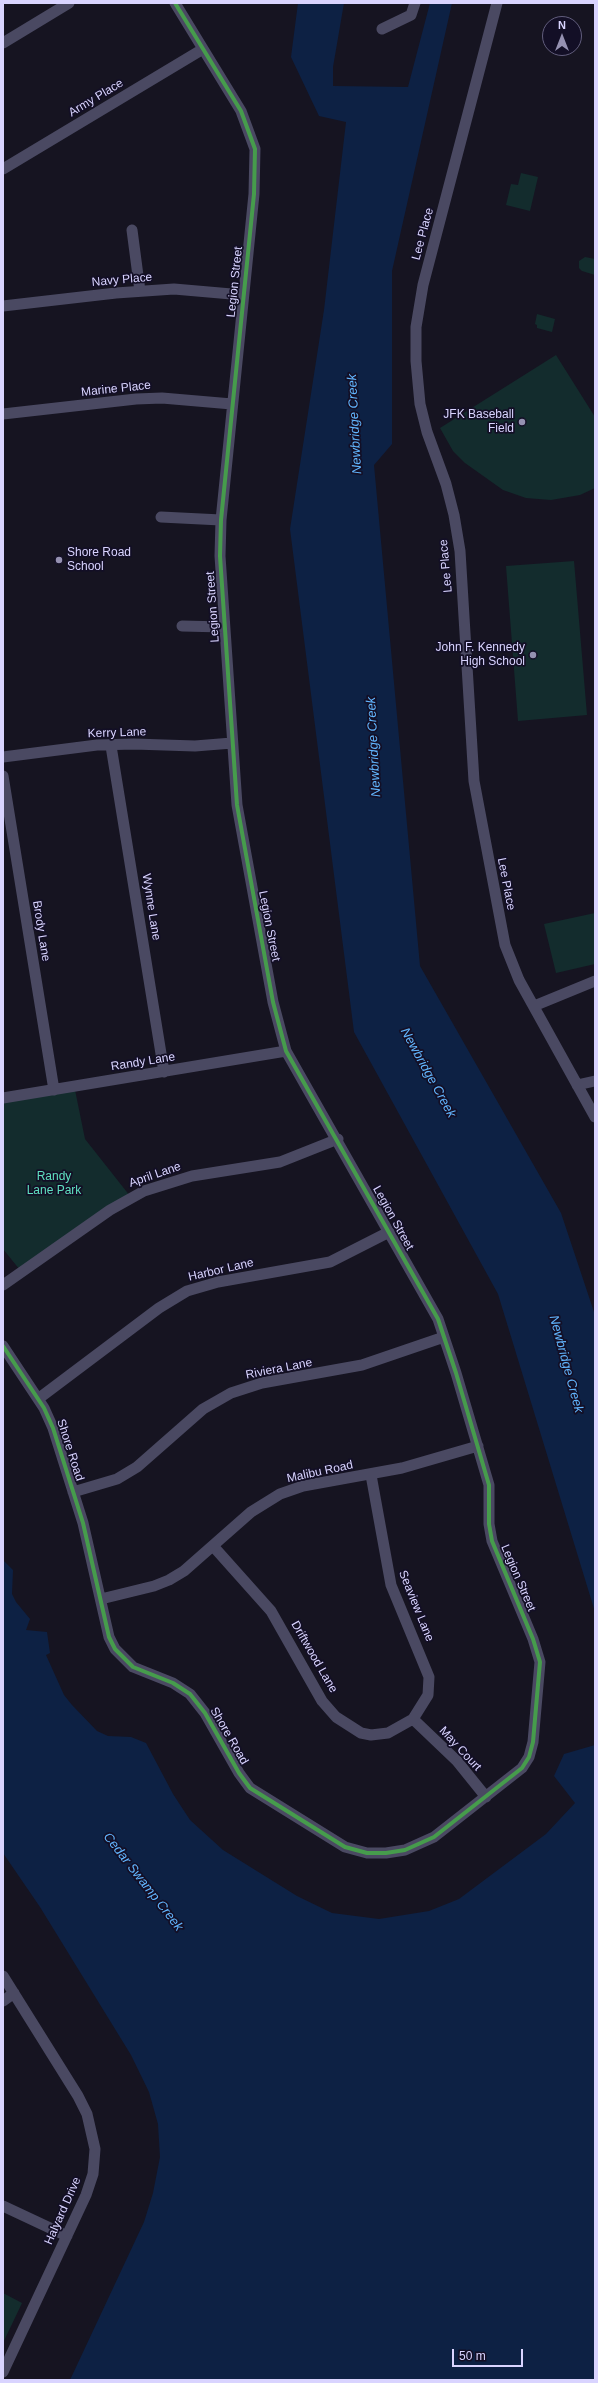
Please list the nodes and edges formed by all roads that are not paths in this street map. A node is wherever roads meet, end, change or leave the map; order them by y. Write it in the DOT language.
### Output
graph roads {
  1 [pos="69,3"];
  2 [pos="175,3"];
  3 [pos="415,3"];
  4 [pos="497,3"];
  5 [pos="382,29"];
  6 [pos="3,43"];
  7 [pos="203,49"];
  8 [pos="3,169"];
  9 [pos="132,230"];
  10 [pos="140,291"];
  11 [pos="243,295"];
  12 [pos="3,306"];
  13 [pos="232,404"];
  14 [pos="3,414"];
  15 [pos="161,517"];
  16 [pos="221,520"];
  17 [pos="182,626"];
  18 [pos="224,627"];
  19 [pos="232,743"];
  20 [pos="111,746"];
  21 [pos="3,757"];
  22 [pos="3,776"];
  23 [pos="595,981"];
  24 [pos="534,1006"];
  25 [pos="286,1051"];
  26 [pos="164,1072"];
  27 [pos="595,1081"];
  28 [pos="577,1085"];
  29 [pos="54,1090"];
  30 [pos="3,1098"];
  31 [pos="595,1116"];
  32 [pos="338,1139"];
  33 [pos="389,1232"];
  34 [pos="3,1285"];
  35 [pos="444,1337"];
  36 [pos="3,1346"];
  37 [pos="38,1399"];
  38 [pos="478,1446"];
  39 [pos="371,1475"];
  40 [pos="73,1492"];
  41 [pos="213,1546"];
  42 [pos="101,1599"];
  43 [pos="413,1720"];
  44 [pos="486,1797"];
  45 [pos="3,1976"];
  46 [pos="14,1993"];
  47 [pos="3,2000"];
  48 [pos="3,2206"];
  49 [pos="67,2236"];
  50 [pos="3,2372"];
  1 -- 6 [label="street"];
  2 -- 7 [label="street, Legion Street"];
  3 -- 5 [label="street"];
  4 -- 24 [label="street, Lee Place"];
  7 -- 8 [label="street, Army Place"];
  7 -- 11 [label="street, Legion Street"];
  9 -- 10 [label="street"];
  10 -- 11 [label="street, Navy Place"];
  10 -- 12 [label="street, Navy Place"];
  11 -- 13 [label="street, Legion Street"];
  13 -- 14 [label="street, Marine Place"];
  13 -- 16 [label="street, Legion Street"];
  15 -- 16 [label="street"];
  16 -- 18 [label="street, Legion Street"];
  17 -- 18 [label="street"];
  18 -- 19 [label="street, Legion Street"];
  19 -- 20 [label="street, Kerry Lane"];
  19 -- 25 [label="street, Legion Street"];
  20 -- 21 [label="street, Kerry Lane"];
  20 -- 26 [label="street, Wynne Lane"];
  22 -- 29 [label="street, Brody Lane"];
  23 -- 24 [label="street"];
  24 -- 28 [label="street, Lee Place"];
  25 -- 26 [label="street, Randy Lane"];
  25 -- 32 [label="street, Legion Street"];
  26 -- 29 [label="street, Randy Lane"];
  27 -- 28 [label="street"];
  28 -- 31 [label="street, Lee Place"];
  29 -- 30 [label="street, Randy Lane"];
  32 -- 33 [label="street, Legion Street"];
  32 -- 34 [label="street, April Lane"];
  33 -- 35 [label="street, Legion Street"];
  33 -- 37 [label="street, Harbor Lane"];
  35 -- 38 [label="street, Legion Street"];
  35 -- 40 [label="street, Riviera Lane"];
  36 -- 37 [label="street, Shore Road"];
  37 -- 40 [label="street, Shore Road"];
  38 -- 39 [label="street, Malibu Road"];
  38 -- 44 [label="street, Legion Street"];
  39 -- 41 [label="street, Malibu Road"];
  39 -- 43 [label="street, Seaview Lane"];
  40 -- 42 [label="street, Shore Road"];
  41 -- 42 [label="street, Malibu Road"];
  41 -- 43 [label="street, Driftwood Lane"];
  42 -- 44 [label="street, Shore Road"];
  43 -- 44 [label="street, May Court"];
  45 -- 46 [label="street, Halyard Drive"];
  46 -- 47 [label="street"];
  46 -- 49 [label="street, Halyard Drive"];
  48 -- 49 [label="street"];
  49 -- 50 [label="street, Halyard Drive"];
}
